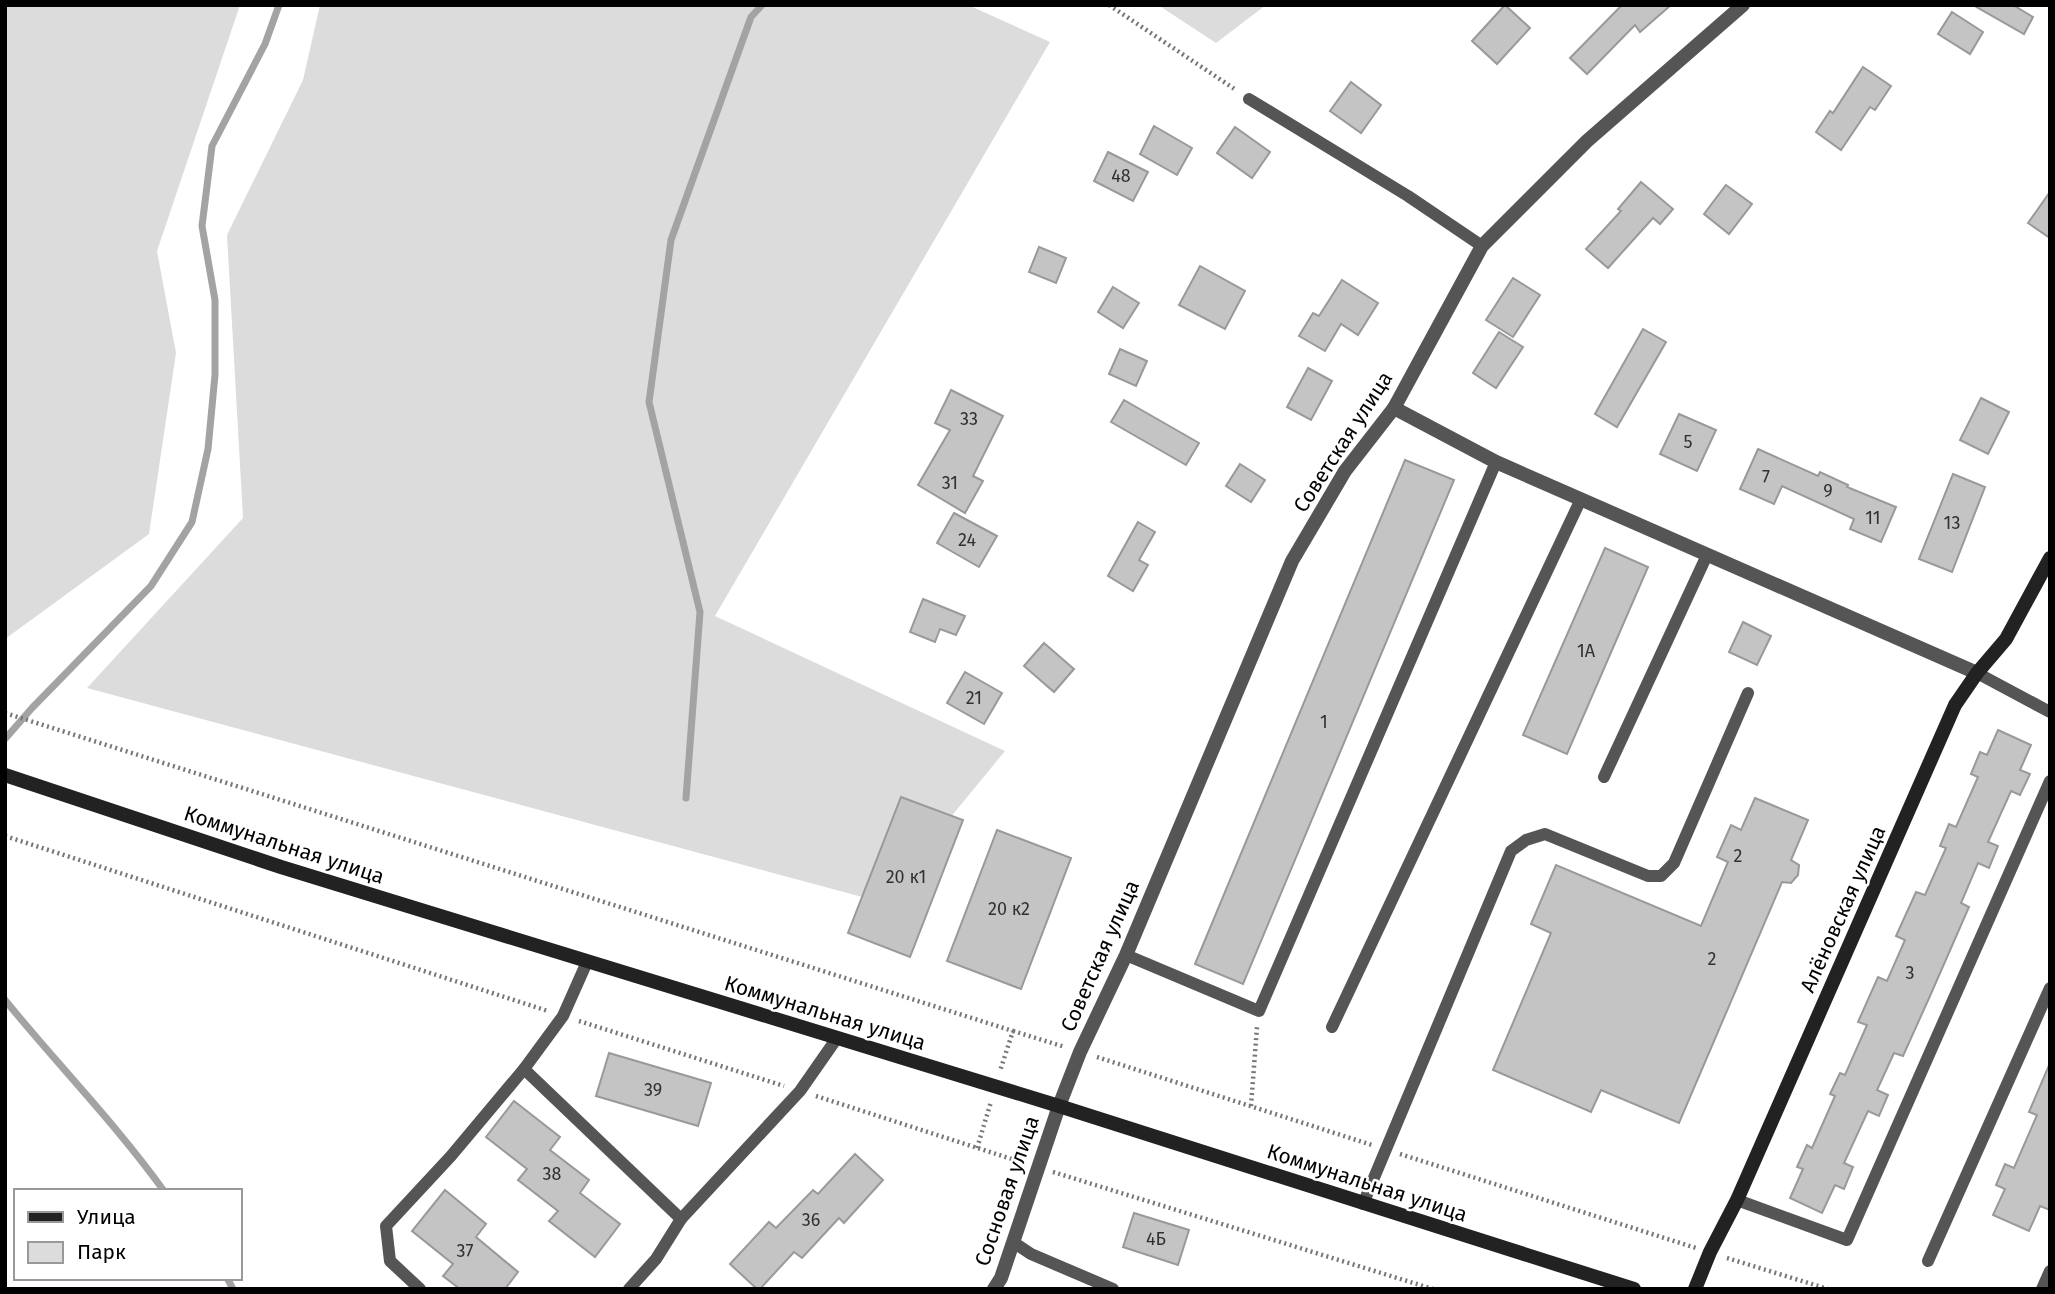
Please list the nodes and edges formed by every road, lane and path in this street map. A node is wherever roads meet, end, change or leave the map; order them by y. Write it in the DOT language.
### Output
graph roads {
  1 [pos="1109,5"];
  2 [pos="1743,5"];
  3 [pos="1250,99"];
  4 [pos="1482,246"];
  5 [pos="1394,408"];
  6 [pos="1496,462"];
  7 [pos="1581,499"];
  8 [pos="1707,555"];
  9 [pos="2050,558"];
  10 [pos="1977,673"];
  11 [pos="1748,693"];
  12 [pos="2050,712"];
  13 [pos="5,713"];
  14 [pos="5,775"];
  15 [pos="1604,777"];
  16 [pos="2050,781"];
  17 [pos="5,836"];
  18 [pos="1126,955"];
  19 [pos="587,962"];
  20 [pos="2050,988"];
  21 [pos="1259,1011"];
  22 [pos="563,1016"];
  23 [pos="1332,1027"];
  24 [pos="1013,1031"];
  25 [pos="836,1038"];
  26 [pos="1080,1052"];
  27 [pos="524,1069"];
  28 [pos="996,1087"];
  29 [pos="800,1091"];
  30 [pos="1059,1106"];
  31 [pos="1251,1106"];
  32 [pos="977,1148"];
  33 [pos="1382,1148"];
  34 [pos="1395,1152"];
  35 [pos="1039,1167"];
  36 [pos="1737,1200"];
  37 [pos="1363,1204"];
  38 [pos="681,1219"];
  39 [pos="1013,1242"];
  40 [pos="1710,1252"];
  41 [pos="1928,1261"];
  42 [pos="2050,1271"];
  43 [pos="420,1289"];
  44 [pos="629,1289"];
  45 [pos="995,1289"];
  46 [pos="1113,1289"];
  47 [pos="1433,1289"];
  48 [pos="1634,1289"];
  49 [pos="1695,1289"];
  50 [pos="1828,1289"];
  51 [pos="2042,1289"];
  1 -- 3 [label="path"];
  2 -- 4 [label="street, Советская улица"];
  3 -- 4 [label="lane"];
  4 -- 5 [label="street, Советская улица"];
  5 -- 6 [label="street"];
  5 -- 18 [label="street, Советская улица"];
  6 -- 7 [label="street"];
  6 -- 21 [label="lane"];
  7 -- 8 [label="street"];
  7 -- 23 [label="lane"];
  8 -- 10 [label="street"];
  8 -- 15 [label="lane"];
  9 -- 10 [label="street, Алёновская улица"];
  10 -- 12 [label="lane"];
  10 -- 36 [label="street, Алёновская улица"];
  11 -- 37 [label="lane"];
  13 -- 24 [label="path"];
  14 -- 19 [label="street, Коммунальная улица"];
  16 -- 36 [label="lane"];
  17 -- 22 [label="path"];
  18 -- 21 [label="lane"];
  18 -- 26 [label="street, Советская улица"];
  19 -- 22 [label="lane"];
  19 -- 25 [label="street, Коммунальная улица"];
  20 -- 41 [label="lane"];
  21 -- 31 [label="path"];
  22 -- 27 [label="lane"];
  22 -- 29 [label="path"];
  24 -- 26 [label="path"];
  24 -- 28 [label="path"];
  25 -- 28 [label="street, Коммунальная улица"];
  25 -- 29 [label="lane"];
  26 -- 30 [label="street, Советская улица"];
  26 -- 31 [label="path"];
  27 -- 38 [label="lane"];
  27 -- 43 [label="lane"];
  28 -- 30 [label="street, Коммунальная улица"];
  28 -- 32 [label="path"];
  29 -- 32 [label="path"];
  29 -- 38 [label="lane"];
  30 -- 35 [label="street, Сосновая улица"];
  30 -- 37 [label="street, Коммунальная улица"];
  31 -- 33 [label="path"];
  32 -- 35 [label="path"];
  34 -- 40 [label="path"];
  35 -- 39 [label="street, Сосновая улица"];
  35 -- 47 [label="path"];
  36 -- 40 [label="street, Алёновская улица"];
  37 -- 48 [label="street, Коммунальная улица"];
  38 -- 44 [label="lane"];
  39 -- 45 [label="street, Сосновая улица"];
  39 -- 46 [label="lane"];
  40 -- 49 [label="street, Алёновская улица"];
  40 -- 50 [label="path"];
  42 -- 51 [label="lane"];
}
